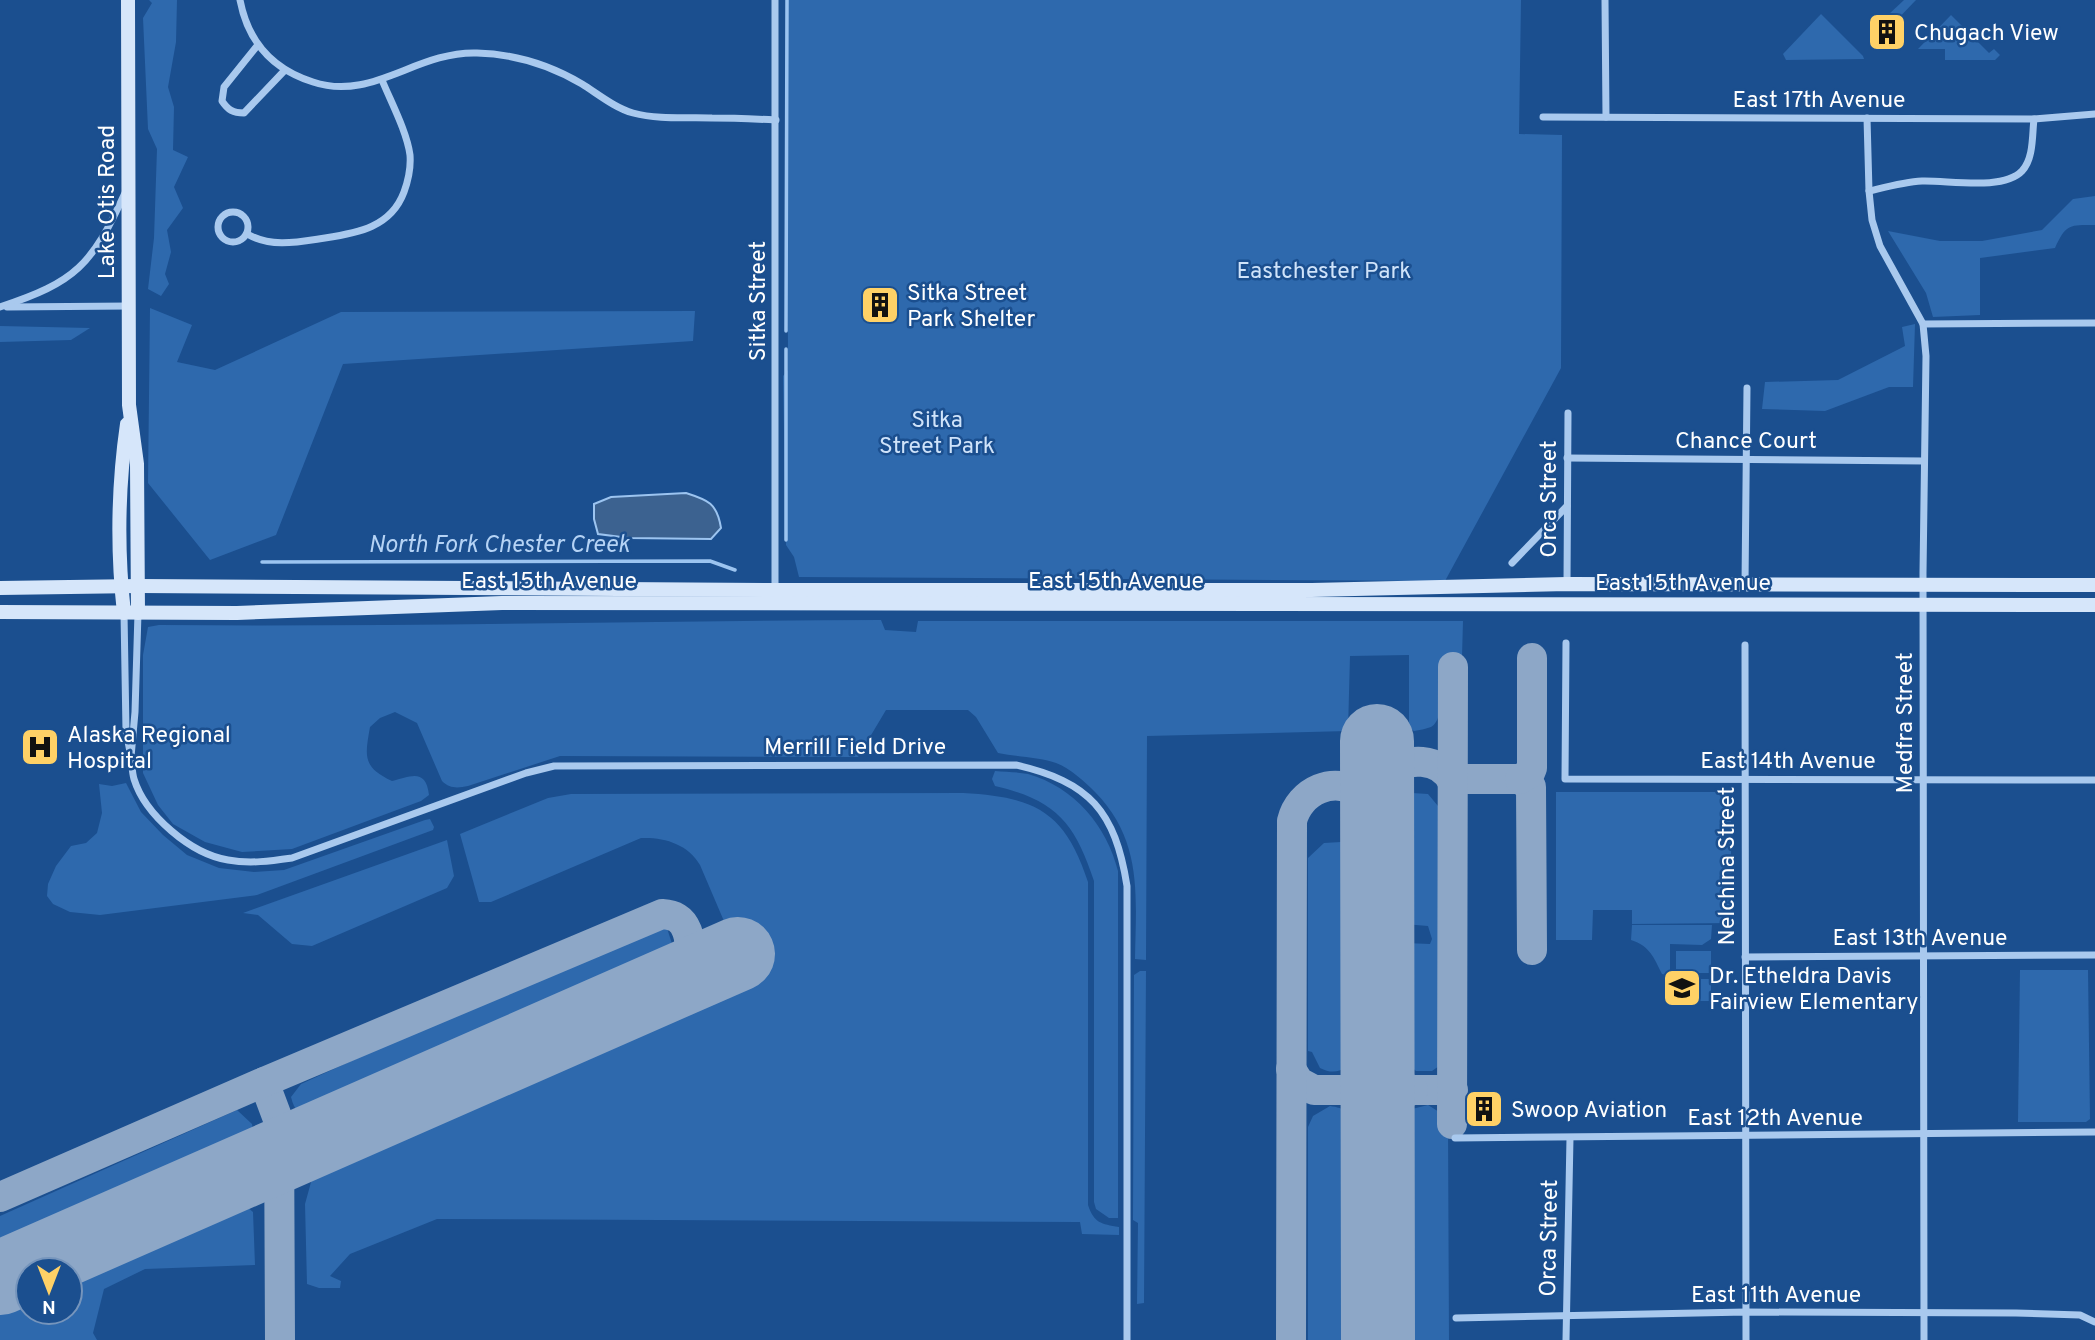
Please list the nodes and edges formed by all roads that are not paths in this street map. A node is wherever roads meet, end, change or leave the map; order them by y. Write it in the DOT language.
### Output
graph roads {
  1 [pos="128,0"];
  2 [pos="240,0"];
  3 [pos="775,0"];
  4 [pos="1605,0"];
  5 [pos="257,47"];
  6 [pos="285,70"];
  7 [pos="382,80"];
  8 [pos="2095,114"];
  9 [pos="1543,117"];
  10 [pos="1606,117"];
  11 [pos="1867,118"];
  12 [pos="2034,119"];
  13 [pos="776,120"];
  14 [pos="128,186"];
  15 [pos="1869,191"];
  16 [pos="247,234"];
  17 [pos="129,306"];
  18 [pos="2095,323"];
  19 [pos="1923,324"];
  20 [pos="1747,388"];
  21 [pos="129,405"];
  22 [pos="1568,413"];
  23 [pos="1567,458"];
  24 [pos="1746,459"];
  25 [pos="1924,461"];
  26 [pos="1567,506"];
  27 [pos="1512,563"];
  28 [pos="1567,584"];
  29 [pos="1745,584"];
  30 [pos="1923,585"];
  31 [pos="2095,585"];
  32 [pos="121,586"];
  33 [pos="139,586"];
  34 [pos="0,589"];
  35 [pos="775,596"];
  36 [pos="1923,604"];
  37 [pos="2095,605"];
  38 [pos="0,612"];
  39 [pos="131,613"];
  40 [pos="1566,643"];
  41 [pos="1745,645"];
  42 [pos="131,757"];
  43 [pos="1745,780"];
  44 [pos="1924,780"];
  45 [pos="2095,780"];
  46 [pos="2095,955"];
  47 [pos="1745,957"];
  48 [pos="1922,957"];
  49 [pos="2095,1132"];
  50 [pos="1923,1135"];
  51 [pos="1746,1137"];
  52 [pos="1455,1138"];
  53 [pos="1570,1138"];
  54 [pos="1746,1312"];
  55 [pos="1924,1314"];
  56 [pos="1566,1316"];
  57 [pos="1456,1318"];
  58 [pos="2095,1322"];
  59 [pos="1127,1340"];
  60 [pos="1566,1340"];
  61 [pos="1746,1340"];
  62 [pos="1924,1340"];
  1 -- 14 [label="main road, Lake Otis Road"];
  2 -- 5 [label="street"];
  3 -- 13 [label="street, Sitka Street"];
  4 -- 10 [label="street"];
  5 -- 6 [label="street"];
  5 -- 6 [label="street"];
  6 -- 7 [label="street"];
  7 -- 13 [label="street"];
  7 -- 16 [label="street"];
  8 -- 12 [label="street, East 17th Avenue"];
  9 -- 10 [label="street, East 17th Avenue"];
  10 -- 11 [label="street, East 17th Avenue"];
  11 -- 12 [label="street, East 17th Avenue"];
  11 -- 15 [label="street, Medfra Street"];
  12 -- 15 [label="street"];
  13 -- 35 [label="street, Sitka Street"];
  14 -- 17 [label="main road, Lake Otis Road"];
  14 -- 17 [label="street"];
  15 -- 19 [label="street, Medfra Street"];
  16 -- 16 [label="street"];
  17 -- 21 [label="main road, Lake Otis Road"];
  18 -- 19 [label="street"];
  19 -- 25 [label="street, Medfra Street"];
  20 -- 24 [label="street"];
  21 -- 32 [label="main road, Lake Otis Road"];
  21 -- 33 [label="main road, Lake Otis Road"];
  22 -- 23 [label="street, Orca Street"];
  23 -- 24 [label="street, Chance Court"];
  23 -- 26 [label="street, Orca Street"];
  24 -- 25 [label="street, Chance Court"];
  24 -- 29 [label="street"];
  25 -- 30 [label="street, Medfra Street"];
  26 -- 27 [label="street"];
  26 -- 28 [label="street, Orca Street"];
  28 -- 29 [label="main road, East 15th Avenue"];
  28 -- 35 [label="main road, East 15th Avenue"];
  29 -- 30 [label="main road, East 15th Avenue"];
  30 -- 31 [label="main road, East 15th Avenue"];
  30 -- 36 [label="street, Medfra Street"];
  32 -- 33 [label="main road, East 15th Avenue"];
  32 -- 34 [label="main road, East 15th Avenue"];
  32 -- 39 [label="main road, Lake Otis Road"];
  33 -- 35 [label="main road, East 15th Avenue"];
  33 -- 39 [label="main road, Lake Otis Road"];
  35 -- 36 [label="main road, East 15th Avenue"];
  35 -- 39 [label="main road, East 15th Avenue"];
  36 -- 37 [label="main road, East 15th Avenue"];
  36 -- 44 [label="street, Medfra Street"];
  38 -- 39 [label="main road, East 15th Avenue"];
  39 -- 42 [label="street, Merrill Field Drive"];
  39 -- 42 [label="street, Merrill Field Drive"];
  40 -- 43 [label="street, East 14th Avenue"];
  41 -- 43 [label="street, Nelchina Street"];
  42 -- 59 [label="street, Merrill Field Drive"];
  43 -- 44 [label="street, East 14th Avenue"];
  43 -- 47 [label="street, Nelchina Street"];
  44 -- 45 [label="street, East 14th Avenue"];
  44 -- 48 [label="street, Medfra Street"];
  46 -- 48 [label="street, East 13th Avenue"];
  47 -- 48 [label="street, East 13th Avenue"];
  47 -- 51 [label="street, Nelchina Street"];
  48 -- 50 [label="street, Medfra Street"];
  49 -- 50 [label="street, East 12th Avenue"];
  50 -- 51 [label="street, East 12th Avenue"];
  50 -- 55 [label="street, Medfra Street"];
  51 -- 53 [label="street, East 12th Avenue"];
  51 -- 54 [label="street, Nelchina Street"];
  52 -- 53 [label="street, East 12th Avenue"];
  53 -- 56 [label="street, Orca Street"];
  54 -- 55 [label="street, East 11th Avenue"];
  54 -- 56 [label="street, East 11th Avenue"];
  54 -- 61 [label="street, Nelchina Street"];
  55 -- 58 [label="street, East 11th Avenue"];
  55 -- 62 [label="street, Medfra Street"];
  56 -- 57 [label="street, East 11th Avenue"];
  56 -- 60 [label="street, Orca Street"];
}
